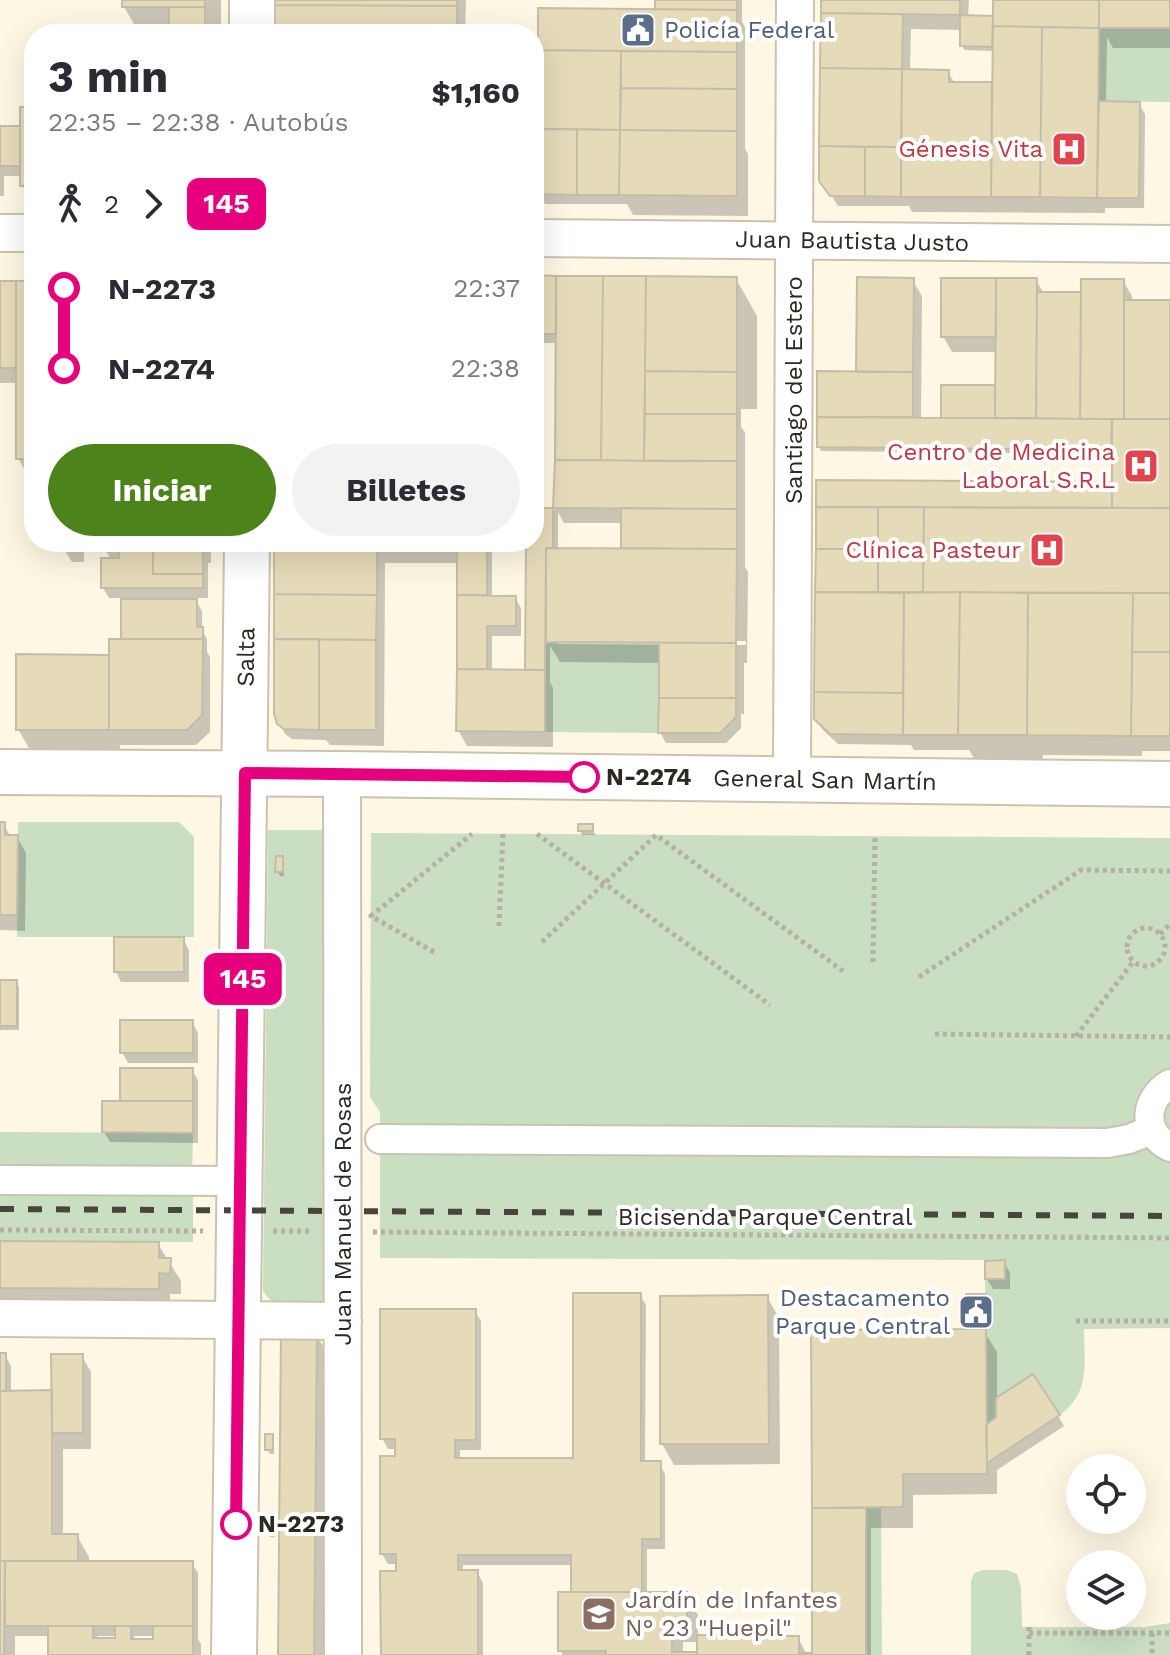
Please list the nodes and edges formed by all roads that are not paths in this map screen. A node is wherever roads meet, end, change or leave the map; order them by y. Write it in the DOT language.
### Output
graph roads {
  1 [pos="252,0"];
  2 [pos="795,0"];
  3 [pos="252,24"];
  4 [pos="0,233"];
  5 [pos="24,233"];
  6 [pos="544,238"];
  7 [pos="794,240"];
  8 [pos="1170,244"];
  9 [pos="247,552"];
  10 [pos="0,772"];
  11 [pos="245,773"];
  12 [pos="342,774"];
  13 [pos="792,779"];
  14 [pos="1170,784"];
  15 [pos="1170,1084"];
  16 [pos="1161,1138"];
  17 [pos="380,1139"];
  18 [pos="0,1180"];
  19 [pos="240,1181"];
  20 [pos="0,1318"];
  21 [pos="238,1320"];
  22 [pos="343,1321"];
  23 [pos="234,1655"];
  24 [pos="343,1655"];
  1 -- 3 [label="main road"];
  2 -- 7 [label="street, Santiago del Estero"];
  4 -- 5 [label="street"];
  6 -- 7 [label="street, Juan Bautista Justo"];
  7 -- 8 [label="street, Juan Bautista Justo"];
  7 -- 13 [label="street, Santiago del Estero"];
  9 -- 11 [label="main road, Salta"];
  10 -- 11 [label="main road, General San Martín"];
  11 -- 12 [label="main road, General San Martín"];
  11 -- 19 [label="main road, Salta"];
  12 -- 13 [label="main road, General San Martín"];
  12 -- 22 [label="street, Juan Manuel de Rosas"];
  13 -- 14 [label="main road, General San Martín"];
  15 -- 16 [label="street"];
  16 -- 17 [label="street"];
  18 -- 19 [label="street"];
  19 -- 21 [label="main road, Salta"];
  20 -- 21 [label="street"];
  21 -- 22 [label="street"];
  21 -- 23 [label="main road, Salta"];
  22 -- 24 [label="street, Juan Manuel de Rosas"];
}
